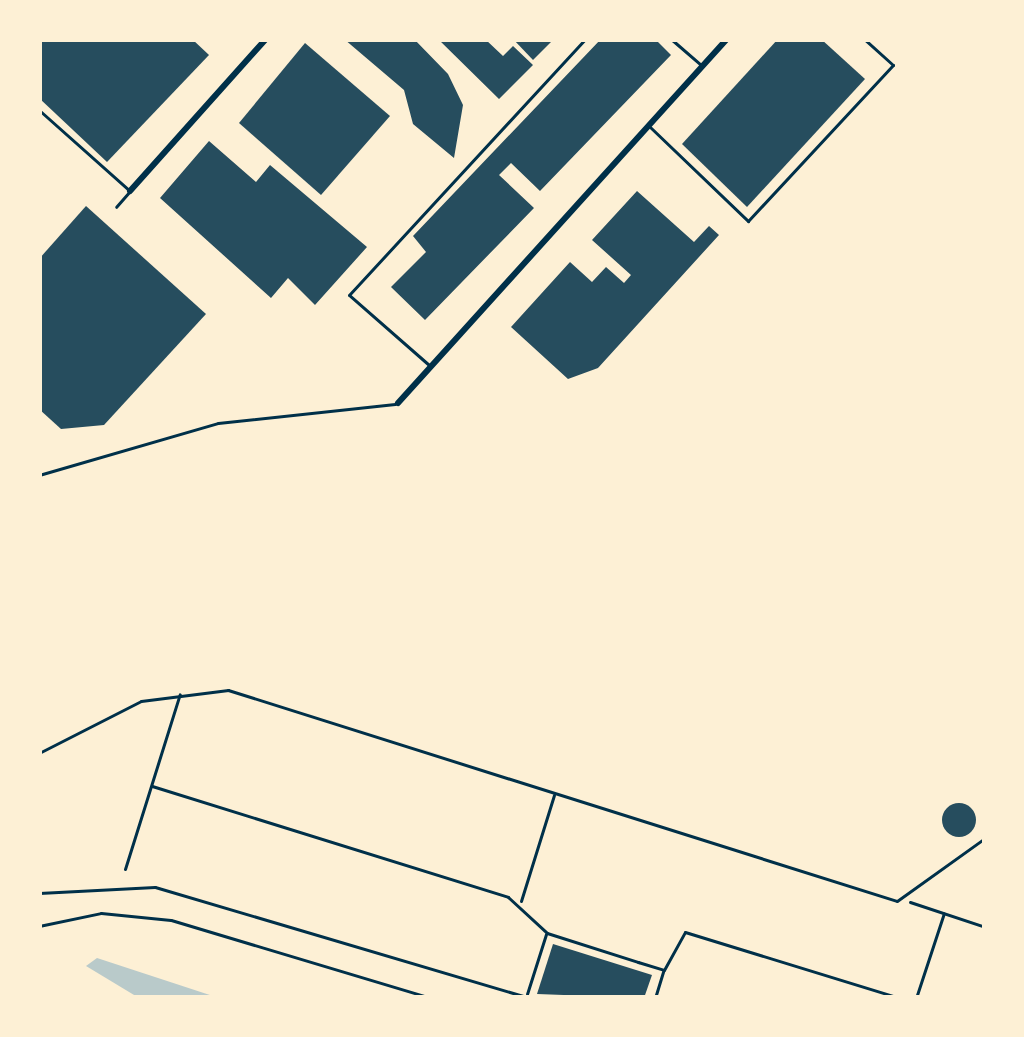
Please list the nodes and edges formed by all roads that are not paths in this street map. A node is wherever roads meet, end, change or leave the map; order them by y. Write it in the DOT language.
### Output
graph roads {
  1 [pos="266,39"];
  2 [pos="585,39"];
  3 [pos="671,39"];
  4 [pos="727,39"];
  5 [pos="863,39"];
  6 [pos="702,66"];
  7 [pos="39,110"];
  8 [pos="649,125"];
  9 [pos="130,191"];
  10 [pos="116,207"];
  11 [pos="431,368"];
  12 [pos="398,403"];
  13 [pos="39,475"];
  14 [pos="181,693"];
  15 [pos="39,753"];
  16 [pos="152,786"];
  17 [pos="554,794"];
  18 [pos="985,838"];
  19 [pos="125,869"];
  20 [pos="39,893"];
  21 [pos="908,902"];
  22 [pos="520,904"];
  23 [pos="944,914"];
  24 [pos="39,926"];
  25 [pos="985,927"];
  26 [pos="547,933"];
  27 [pos="664,970"];
  28 [pos="431,998"];
  29 [pos="527,998"];
  30 [pos="655,998"];
  31 [pos="900,998"];
  32 [pos="916,998"];
  1 -- 9 [label="street"];
  2 -- 11 [label="lane"];
  3 -- 6 [label="lane"];
  4 -- 6 [label="street"];
  5 -- 8 [label="lane"];
  6 -- 8 [label="street"];
  7 -- 9 [label="lane"];
  8 -- 11 [label="street"];
  9 -- 10 [label="lane"];
  11 -- 12 [label="street"];
  12 -- 13 [label="lane"];
  14 -- 15 [label="lane"];
  14 -- 16 [label="lane"];
  14 -- 17 [label="lane"];
  16 -- 19 [label="lane"];
  16 -- 22 [label="lane"];
  17 -- 21 [label="lane"];
  17 -- 22 [label="lane"];
  18 -- 21 [label="lane"];
  20 -- 29 [label="lane"];
  21 -- 23 [label="lane"];
  22 -- 26 [label="lane"];
  23 -- 25 [label="lane"];
  23 -- 32 [label="lane"];
  24 -- 28 [label="lane"];
  26 -- 27 [label="lane"];
  26 -- 29 [label="lane"];
  27 -- 30 [label="lane"];
  27 -- 31 [label="lane"];
}
